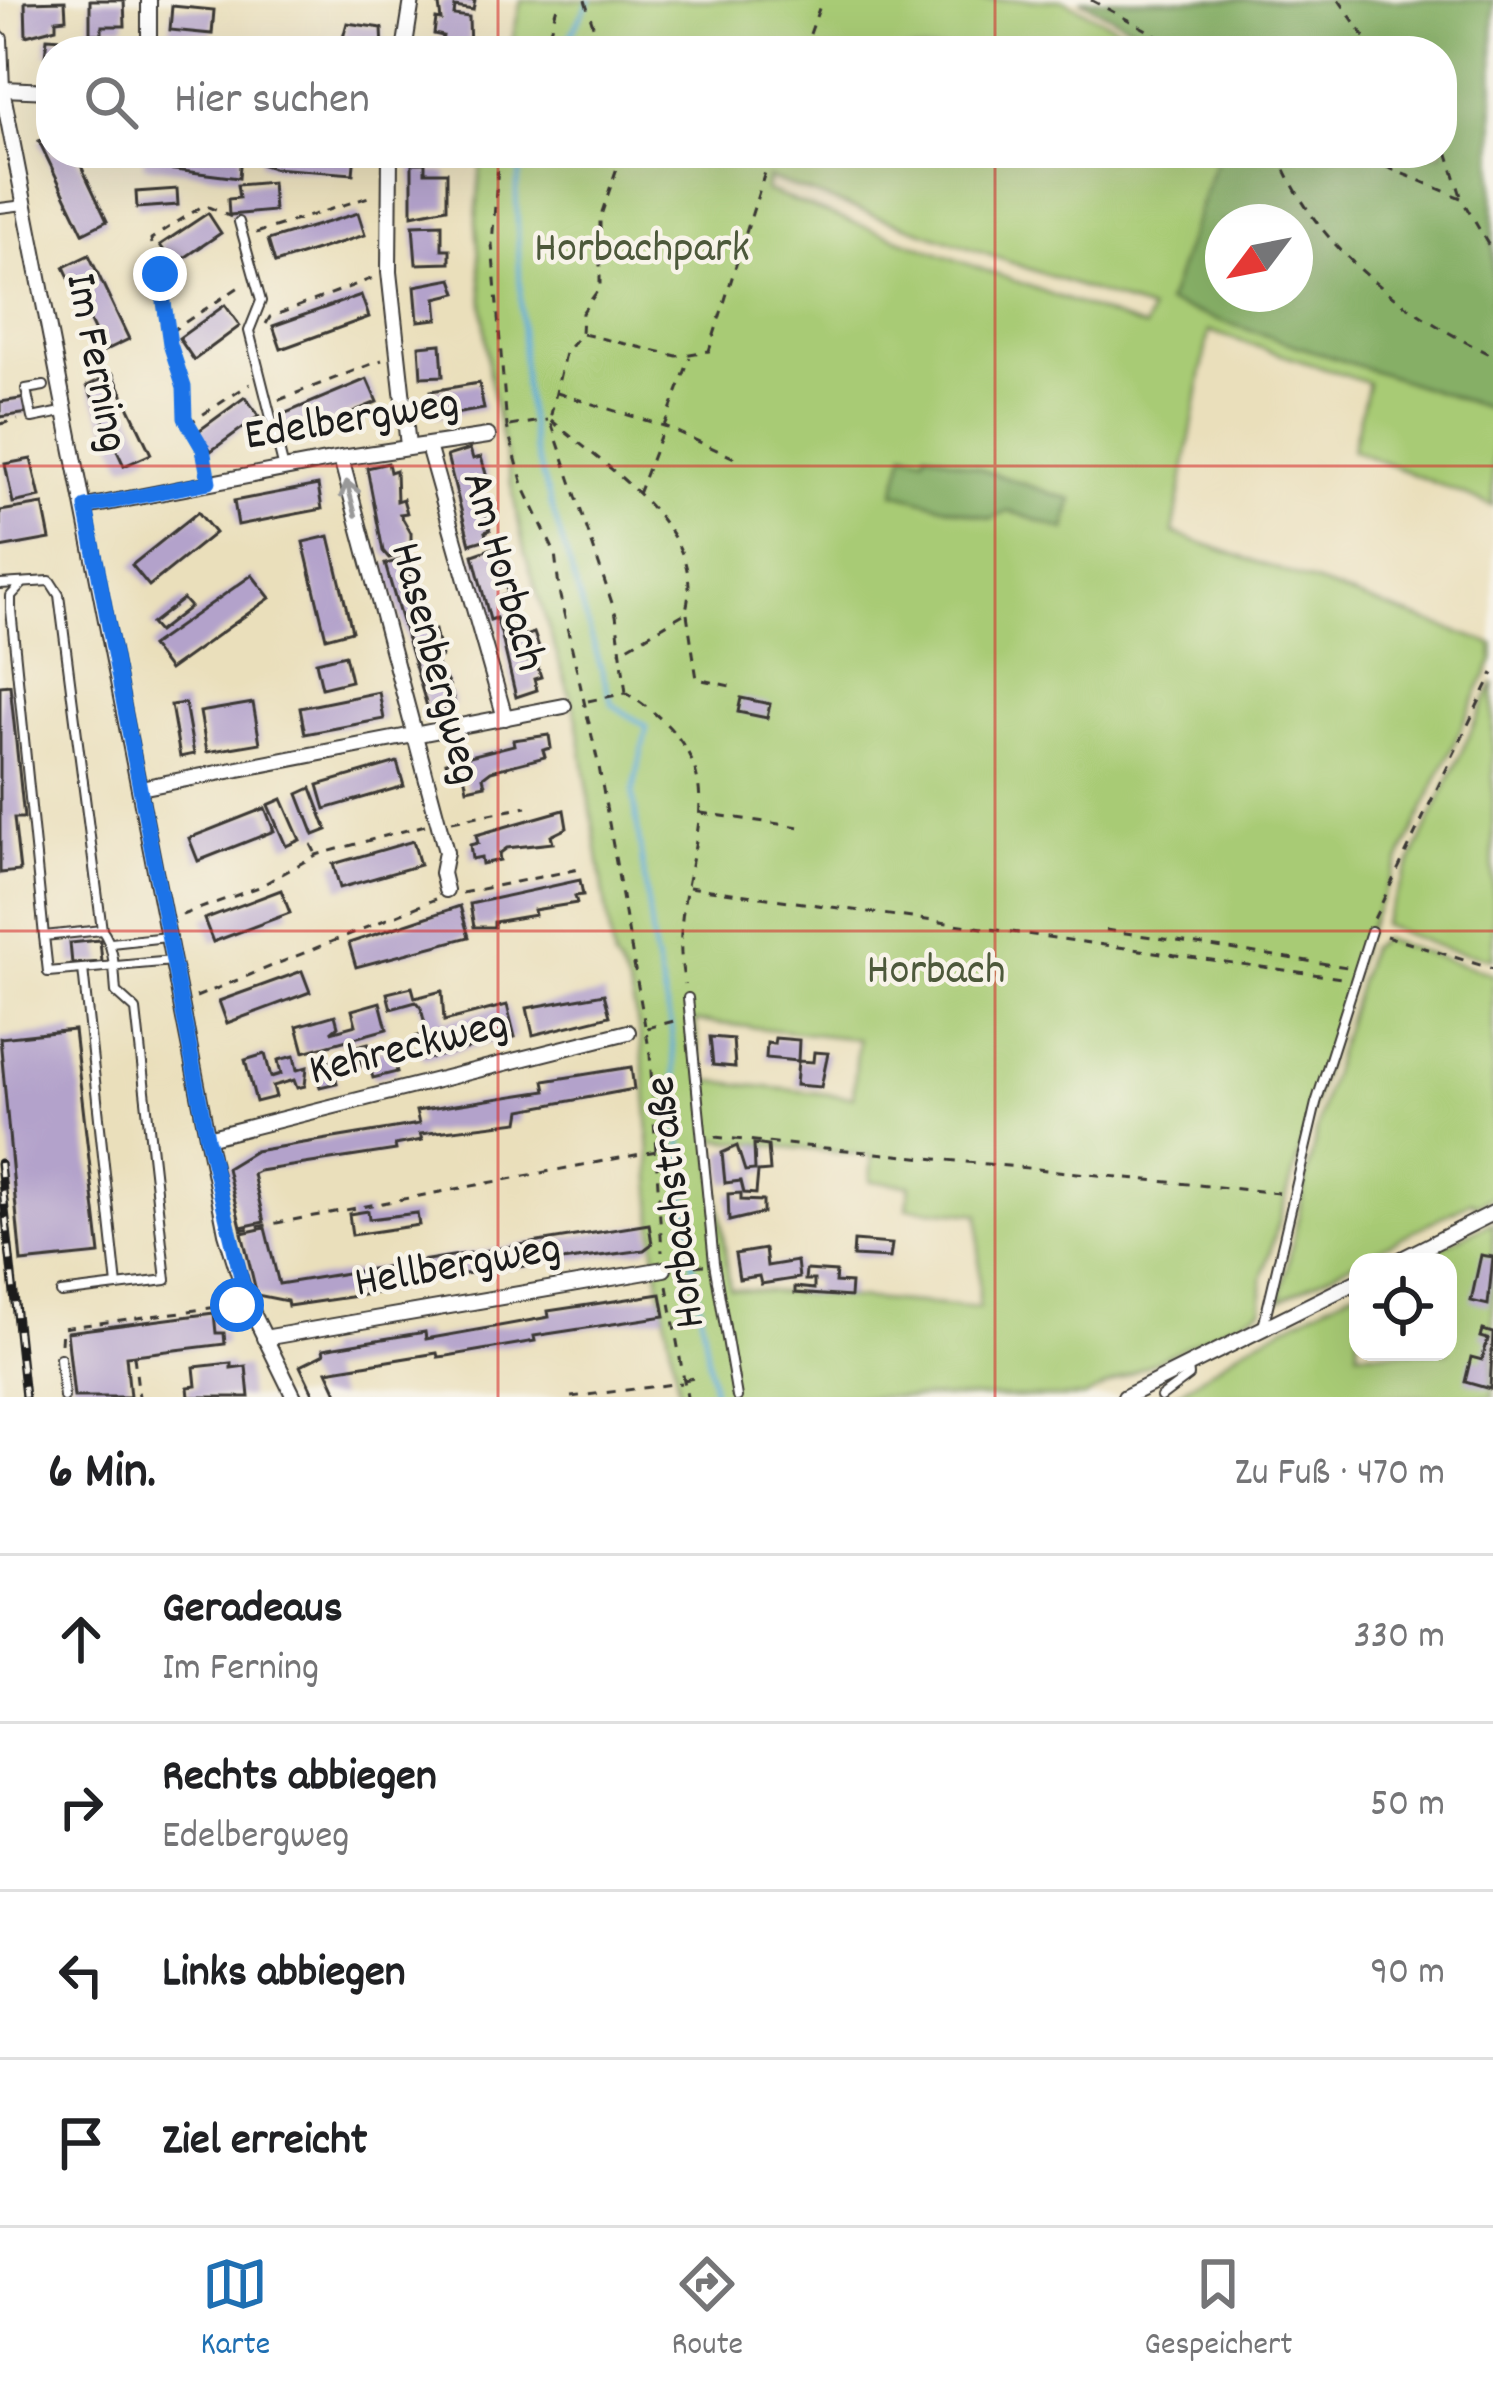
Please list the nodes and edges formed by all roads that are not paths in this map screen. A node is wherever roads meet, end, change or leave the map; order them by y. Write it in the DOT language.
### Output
graph roads {
  1 [pos="149,0"];
  2 [pos="412,0"];
  3 [pos="149,36"];
  4 [pos="406,36"];
  5 [pos="0,39"];
  6 [pos="1,88"];
  7 [pos="36,91"];
  8 [pos="389,168"];
  9 [pos="25,205"];
  10 [pos="0,208"];
  11 [pos="239,222"];
  12 [pos="44,386"];
  13 [pos="69,410"];
  14 [pos="488,436"];
  15 [pos="407,446"];
  16 [pos="428,446"];
  17 [pos="340,458"];
  18 [pos="284,470"];
  19 [pos="86,507"];
  20 [pos="29,580"];
  21 [pos="0,584"];
  22 [pos="564,706"];
  23 [pos="505,718"];
  24 [pos="412,734"];
  25 [pos="140,788"];
  26 [pos="446,890"];
  27 [pos="167,929"];
  28 [pos="102,930"];
  29 [pos="1371,931"];
  30 [pos="44,936"];
  31 [pos="111,943"];
  32 [pos="173,961"];
  33 [pos="113,966"];
  34 [pos="83,969"];
  35 [pos="688,998"];
  36 [pos="637,1030"];
  37 [pos="207,1138"];
  38 [pos="1493,1214"];
  39 [pos="1414,1253"];
  40 [pos="664,1269"];
  41 [pos="117,1286"];
  42 [pos="1349,1286"];
  43 [pos="61,1293"];
  44 [pos="1262,1329"];
  45 [pos="264,1338"];
  46 [pos="60,1358"];
  47 [pos="1188,1366"];
  48 [pos="64,1397"];
  49 [pos="294,1397"];
  50 [pos="737,1397"];
  51 [pos="1125,1397"];
  52 [pos="1161,1397"];
  1 -- 3 [label="street"];
  2 -- 4 [label="street"];
  5 -- 6 [label="street, Im Ferning"];
  6 -- 7 [label="street"];
  6 -- 9 [label="street, Im Ferning"];
  8 -- 15 [label="street"];
  9 -- 10 [label="lane"];
  9 -- 13 [label="street, Im Ferning"];
  11 -- 18 [label="lane"];
  12 -- 13 [label="lane"];
  13 -- 19 [label="street, Im Ferning"];
  14 -- 16 [label="street, Edelbergweg"];
  15 -- 16 [label="street, Edelbergweg"];
  15 -- 17 [label="street, Edelbergweg"];
  16 -- 23 [label="street, Am Horbach"];
  17 -- 18 [label="street, Edelbergweg"];
  24 -- 17 [label="street, Hasenbergweg, one-way"];
  18 -- 19 [label="street, Edelbergweg"];
  19 -- 25 [label="street, Im Ferning"];
  20 -- 21 [label="lane"];
  20 -- 28 [label="lane"];
  20 -- 30 [label="lane"];
  22 -- 23 [label="street"];
  23 -- 24 [label="street"];
  24 -- 25 [label="street"];
  24 -- 26 [label="street, Hasenbergweg"];
  25 -- 27 [label="street, Im Ferning"];
  27 -- 31 [label="lane"];
  27 -- 32 [label="street, Im Ferning"];
  28 -- 30 [label="lane"];
  28 -- 31 [label="lane"];
  29 -- 44 [label="lane"];
  30 -- 34 [label="lane"];
  31 -- 33 [label="lane"];
  32 -- 33 [label="lane"];
  32 -- 37 [label="street, Im Ferning"];
  33 -- 34 [label="lane"];
  33 -- 41 [label="lane"];
  34 -- 41 [label="lane"];
  35 -- 50 [label="lane, Horbachstraße"];
  36 -- 37 [label="street, Kehreckweg"];
  37 -- 45 [label="street, Im Ferning"];
  38 -- 39 [label="street"];
  40 -- 45 [label="street, Hellbergweg"];
  41 -- 43 [label="lane"];
  42 -- 44 [label="street"];
  44 -- 47 [label="street"];
  45 -- 49 [label="street, Im Ferning"];
  46 -- 48 [label="lane"];
  47 -- 51 [label="street"];
  47 -- 52 [label="lane"];
}
